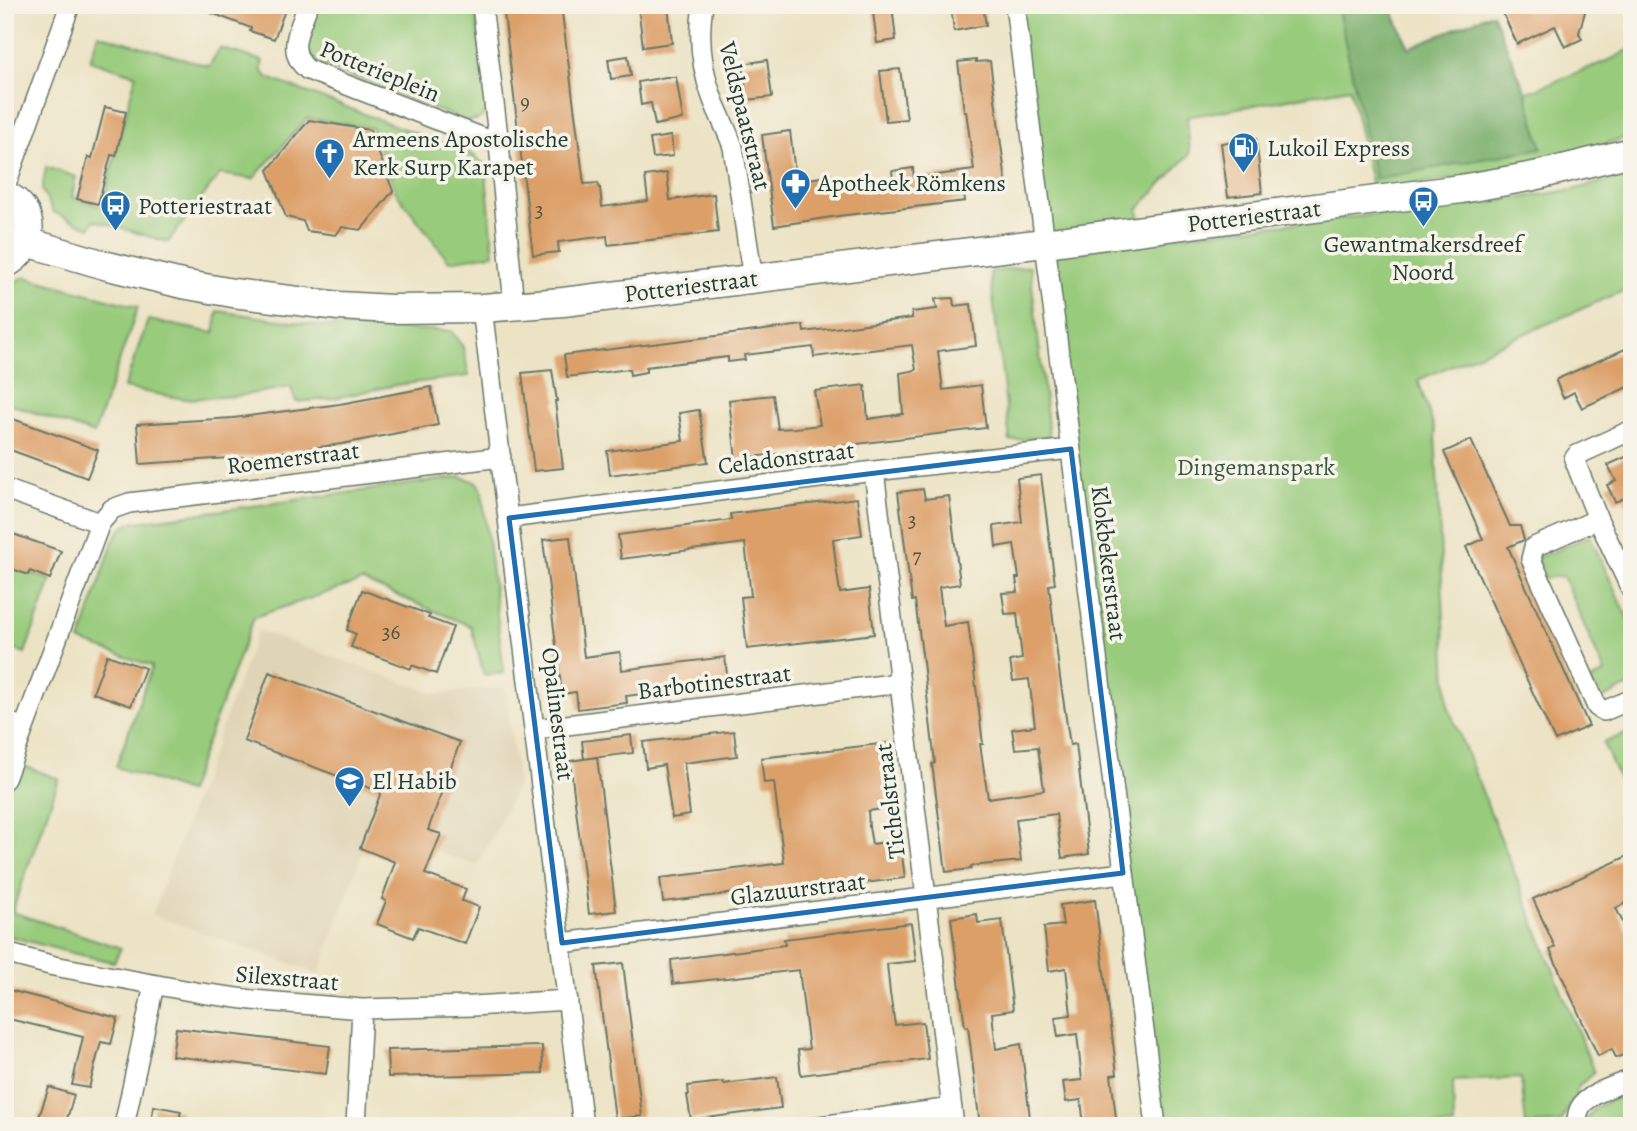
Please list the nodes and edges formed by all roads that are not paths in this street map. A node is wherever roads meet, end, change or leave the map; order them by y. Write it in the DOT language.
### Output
graph roads {
  1 [pos="70,5"];
  2 [pos="308,5"];
  3 [pos="482,5"];
  4 [pos="703,5"];
  5 [pos="1016,5"];
  6 [pos="499,144"];
  7 [pos="1632,152"];
  8 [pos="5,187"];
  9 [pos="5,195"];
  10 [pos="27,242"];
  11 [pos="1044,243"];
  12 [pos="5,264"];
  13 [pos="753,279"];
  14 [pos="514,306"];
  15 [pos="482,308"];
  16 [pos="1632,430"];
  17 [pos="1070,449"];
  18 [pos="500,457"];
  19 [pos="874,471"];
  20 [pos="5,489"];
  21 [pos="509,518"];
  22 [pos="1598,519"];
  23 [pos="100,523"];
  24 [pos="1632,591"];
  25 [pos="900,683"];
  26 [pos="1632,699"];
  27 [pos="5,721"];
  28 [pos="24,728"];
  29 [pos="535,729"];
  30 [pos="5,779"];
  31 [pos="1123,873"];
  32 [pos="926,898"];
  33 [pos="562,943"];
  34 [pos="5,953"];
  35 [pos="154,985"];
  36 [pos="568,1000"];
  37 [pos="362,1009"];
  38 [pos="1632,1079"];
  39 [pos="953,1117"];
  40 [pos="124,1126"];
  41 [pos="356,1126"];
  42 [pos="583,1126"];
  43 [pos="820,1126"];
  44 [pos="1156,1126"];
  45 [pos="1576,1126"];
  1 -- 8 [label="street"];
  2 -- 6 [label="street, Potterieplein"];
  3 -- 6 [label="street"];
  4 -- 13 [label="street, Veldspaatstraat"];
  5 -- 11 [label="street, Klokbekerstraat"];
  6 -- 14 [label="street"];
  7 -- 11 [label="street, Potteriestraat"];
  9 -- 10 [label="street"];
  10 -- 12 [label="street"];
  10 -- 15 [label="street, Potteriestraat"];
  11 -- 13 [label="street, Potteriestraat"];
  11 -- 17 [label="street, Klokbekerstraat"];
  13 -- 14 [label="street, Potteriestraat"];
  14 -- 15 [label="street, Potteriestraat"];
  15 -- 18 [label="street, Opalinestraat"];
  16 -- 22 [label="street"];
  17 -- 19 [label="street, Celadonstraat"];
  17 -- 31 [label="street, Klokbekerstraat"];
  18 -- 21 [label="street, Opalinestraat"];
  18 -- 23 [label="street, Roemerstraat"];
  19 -- 21 [label="street, Celadonstraat"];
  19 -- 25 [label="street, Tichelstraat"];
  20 -- 23 [label="street"];
  21 -- 29 [label="street, Opalinestraat"];
  22 -- 24 [label="street"];
  22 -- 26 [label="street"];
  23 -- 28 [label="street"];
  25 -- 29 [label="street, Barbotinestraat"];
  25 -- 32 [label="street, Tichelstraat"];
  27 -- 28 [label="street"];
  28 -- 30 [label="street"];
  29 -- 33 [label="street, Opalinestraat"];
  31 -- 32 [label="street, Glazuurstraat"];
  31 -- 44 [label="street, Klokbekerstraat"];
  32 -- 33 [label="street, Glazuurstraat"];
  32 -- 39 [label="street, Tichelstraat"];
  33 -- 36 [label="street, Opalinestraat"];
  34 -- 35 [label="street, Silexstraat"];
  35 -- 37 [label="street, Silexstraat"];
  35 -- 40 [label="street"];
  36 -- 37 [label="street, Silexstraat"];
  36 -- 42 [label="street, Opalinestraat"];
  37 -- 41 [label="street"];
  38 -- 45 [label="street"];
  39 -- 43 [label="street"];
}
